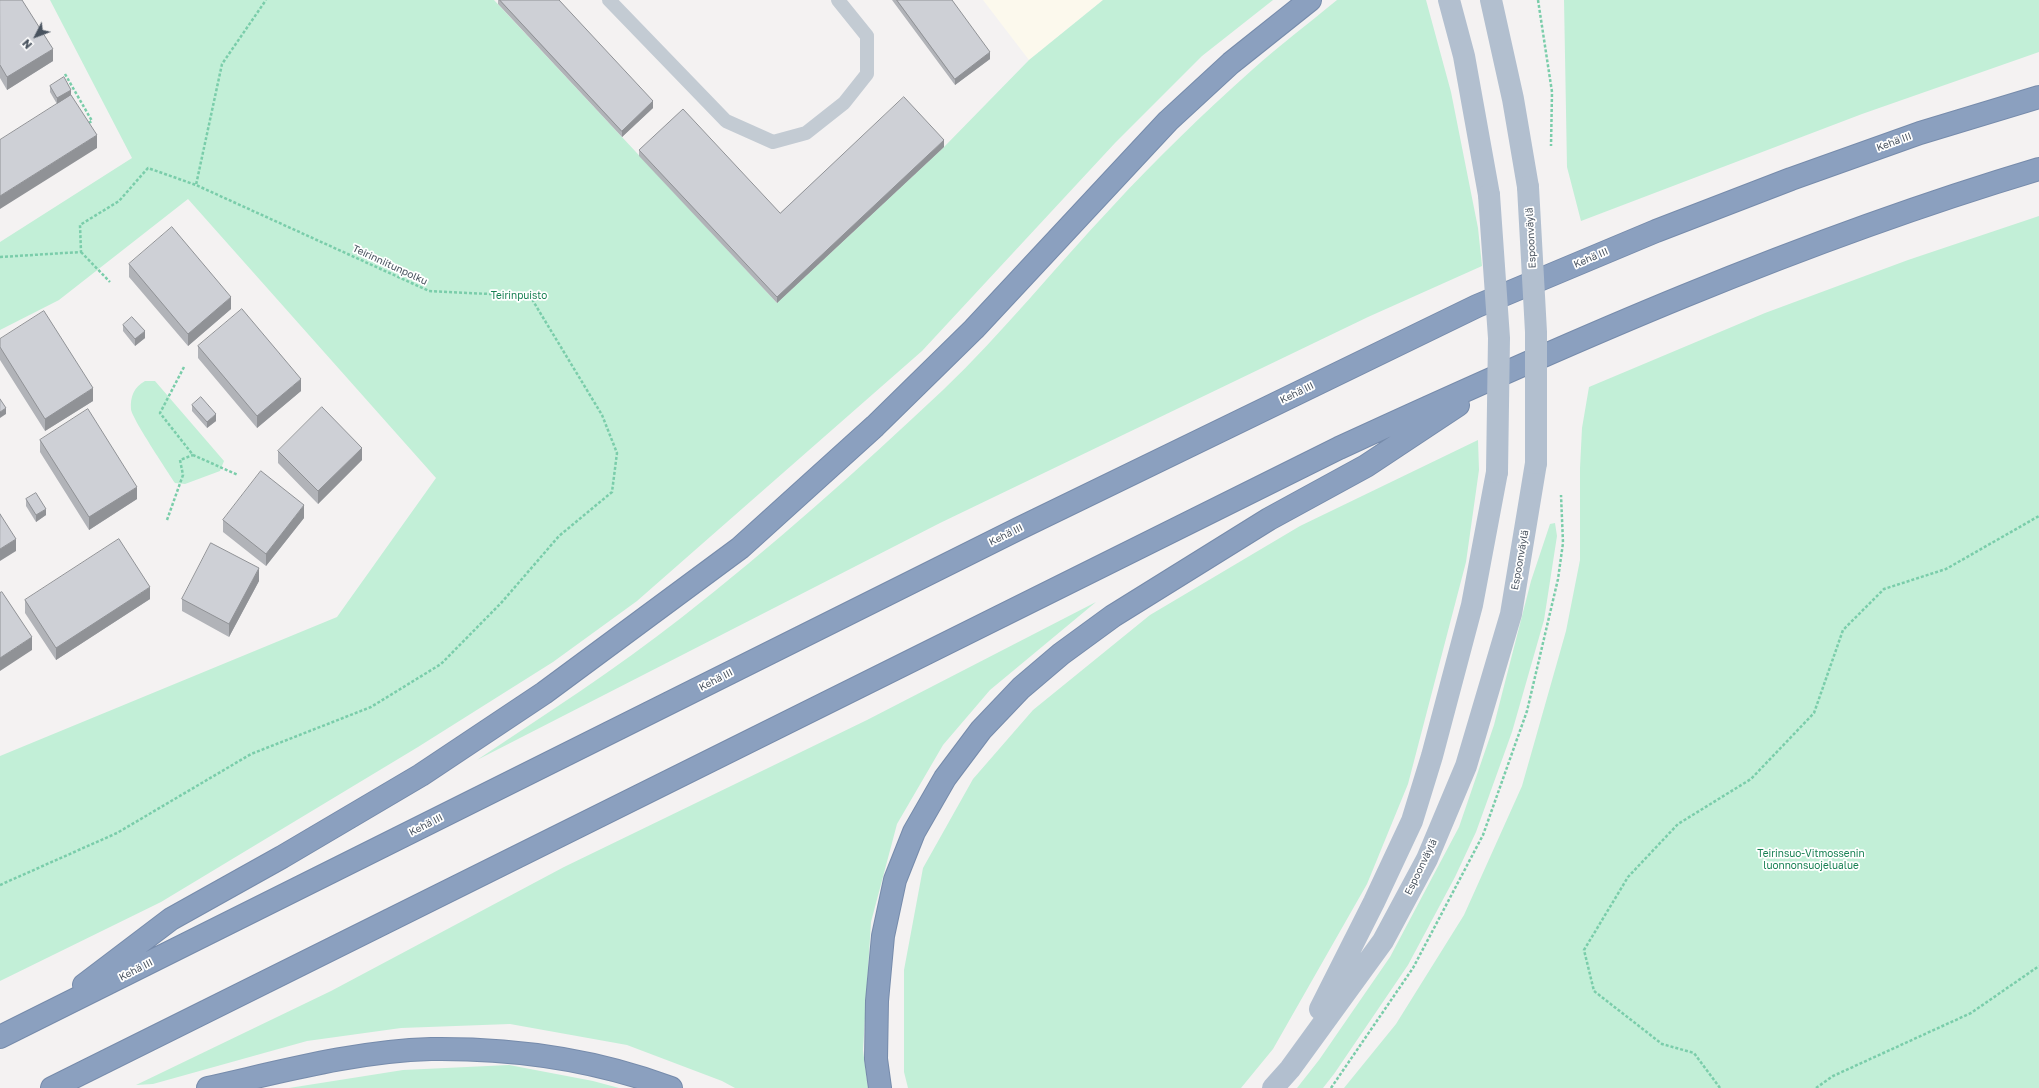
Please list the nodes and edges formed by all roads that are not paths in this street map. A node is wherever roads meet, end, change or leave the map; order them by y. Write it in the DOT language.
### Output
graph roads {
  1 [pos="609,0"];
  2 [pos="838,0"];
  3 [pos="1310,0"];
  4 [pos="1448,0"];
  5 [pos="1491,0"];
  6 [pos="2039,97"];
  7 [pos="2039,169"];
  8 [pos="1515,367"];
  9 [pos="42,1017"];
  10 [pos="0,1037"];
  11 [pos="1290,1069"];
  12 [pos="52,1088"];
  13 [pos="208,1088"];
  14 [pos="671,1088"];
  15 [pos="880,1088"];
  16 [pos="1273,1088"];
  1 -- 2 [label="lane"];
  3 -- 9 [label="highway"];
  4 -- 11 [label="main road, Espoonväylä, bridge"];
  5 -- 11 [label="main road, Espoonväylä, bridge"];
  6 -- 9 [label="highway, Kehä III"];
  7 -- 8 [label="highway"];
  8 -- 12 [label="highway"];
  8 -- 15 [label="highway"];
  9 -- 10 [label="highway, Kehä III"];
  11 -- 16 [label="main road, Espoonväylä"];
  13 -- 14 [label="highway"];
}
